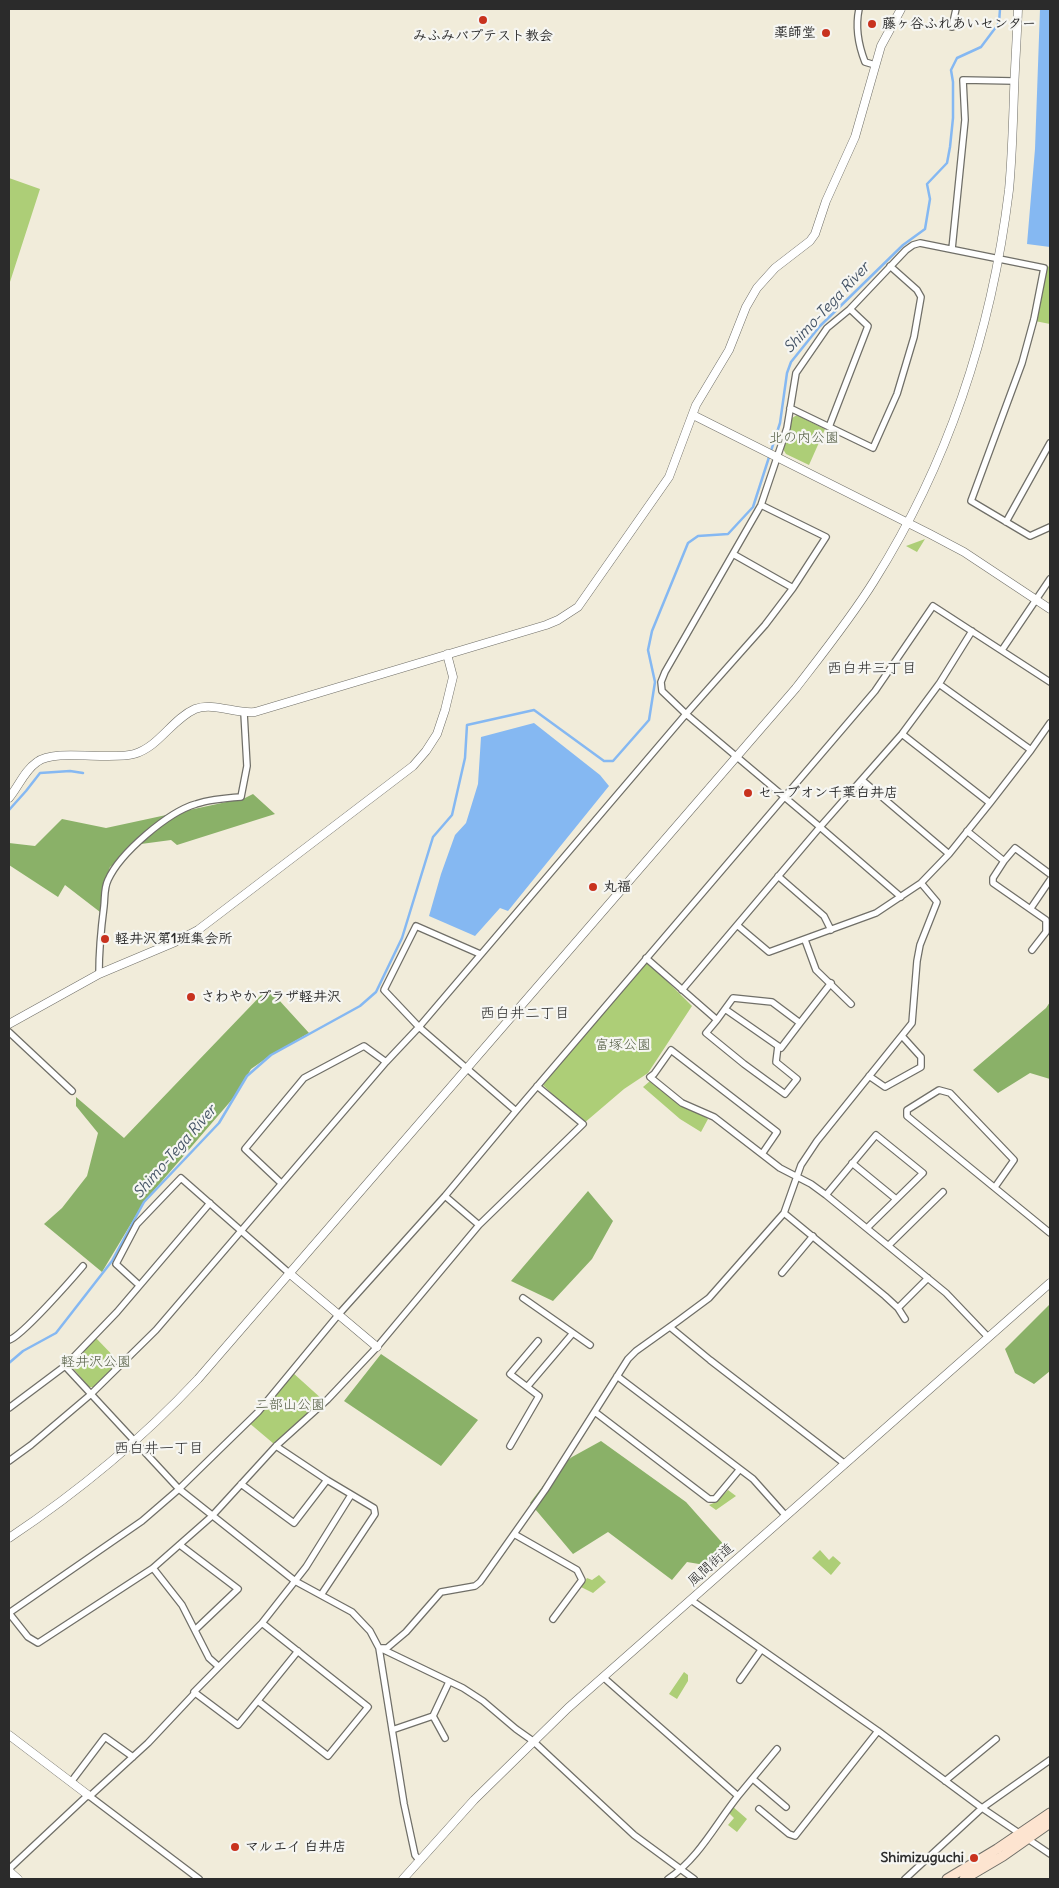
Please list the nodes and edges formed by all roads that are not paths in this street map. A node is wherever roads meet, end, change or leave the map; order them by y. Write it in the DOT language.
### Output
graph roads {
  1 [pos="859,9"];
  2 [pos="901,9"];
  3 [pos="956,9"];
  4 [pos="1018,9"];
  5 [pos="952,27"];
  6 [pos="875,65"];
  7 [pos="1014,81"];
  8 [pos="952,249"];
  9 [pos="999,258"];
  10 [pos="890,266"];
  11 [pos="850,309"];
  12 [pos="790,408"];
  13 [pos="693,415"];
  14 [pos="830,427"];
  15 [pos="1050,443"];
  16 [pos="776,457"];
  17 [pos="761,505"];
  18 [pos="1006,522"];
  19 [pos="908,523"];
  20 [pos="1050,527"];
  21 [pos="733,554"];
  22 [pos="1050,579"];
  23 [pos="793,588"];
  24 [pos="1036,599"];
  25 [pos="1050,609"];
  26 [pos="972,631"];
  27 [pos="1002,650"];
  28 [pos="447,654"];
  29 [pos="1050,682"];
  30 [pos="939,684"];
  31 [pos="244,713"];
  32 [pos="686,714"];
  33 [pos="1050,723"];
  34 [pos="902,734"];
  35 [pos="1031,750"];
  36 [pos="735,757"];
  37 [pos="862,780"];
  38 [pos="9,798"];
  39 [pos="784,798"];
  40 [pos="990,803"];
  41 [pos="820,827"];
  42 [pos="968,831"];
  43 [pos="949,854"];
  44 [pos="1004,861"];
  45 [pos="1050,874"];
  46 [pos="778,876"];
  47 [pos="1050,880"];
  48 [pos="921,883"];
  49 [pos="901,898"];
  50 [pos="1031,908"];
  51 [pos="737,925"];
  52 [pos="831,930"];
  53 [pos="805,940"];
  54 [pos="1032,950"];
  55 [pos="480,954"];
  56 [pos="646,958"];
  57 [pos="99,974"];
  58 [pos="831,983"];
  59 [pos="682,990"];
  60 [pos="851,1004"];
  61 [pos="725,1009"];
  62 [pos="717,1020"];
  63 [pos="800,1023"];
  64 [pos="9,1024"];
  65 [pos="420,1027"];
  66 [pos="9,1032"];
  67 [pos="902,1036"];
  68 [pos="778,1046"];
  69 [pos="386,1062"];
  70 [pos="466,1069"];
  71 [pos="869,1076"];
  72 [pos="537,1086"];
  73 [pos="72,1091"];
  74 [pos="516,1111"];
  75 [pos="762,1154"];
  76 [pos="852,1164"];
  77 [pos="796,1176"];
  78 [pos="281,1184"];
  79 [pos="994,1187"];
  80 [pos="943,1192"];
  81 [pos="826,1195"];
  82 [pos="446,1196"];
  83 [pos="896,1199"];
  84 [pos="210,1203"];
  85 [pos="784,1213"];
  86 [pos="479,1225"];
  87 [pos="867,1228"];
  88 [pos="241,1230"];
  89 [pos="1050,1233"];
  90 [pos="813,1236"];
  91 [pos="889,1246"];
  92 [pos="83,1266"];
  93 [pos="289,1273"];
  94 [pos="782,1273"];
  95 [pos="928,1278"];
  96 [pos="1050,1283"];
  97 [pos="139,1285"];
  98 [pos="523,1298"];
  99 [pos="898,1308"];
  100 [pos="339,1314"];
  101 [pos="905,1319"];
  102 [pos="670,1327"];
  103 [pos="573,1334"];
  104 [pos="988,1337"];
  105 [pos="9,1340"];
  106 [pos="538,1341"];
  107 [pos="590,1345"];
  108 [pos="377,1347"];
  109 [pos="65,1366"];
  110 [pos="617,1376"];
  111 [pos="527,1387"];
  112 [pos="90,1394"];
  113 [pos="9,1408"];
  114 [pos="595,1412"];
  115 [pos="134,1442"];
  116 [pos="276,1446"];
  117 [pos="510,1446"];
  118 [pos="9,1461"];
  119 [pos="846,1464"];
  120 [pos="740,1470"];
  121 [pos="326,1480"];
  122 [pos="241,1484"];
  123 [pos="179,1489"];
  124 [pos="351,1495"];
  125 [pos="212,1516"];
  126 [pos="786,1516"];
  127 [pos="514,1534"];
  128 [pos="9,1538"];
  129 [pos="180,1545"];
  130 [pos="153,1568"];
  131 [pos="295,1581"];
  132 [pos="321,1595"];
  133 [pos="690,1600"];
  134 [pos="9,1613"];
  135 [pos="553,1619"];
  136 [pos="262,1623"];
  137 [pos="196,1629"];
  138 [pos="379,1648"];
  139 [pos="761,1650"];
  140 [pos="298,1651"];
  141 [pos="218,1666"];
  142 [pos="603,1677"];
  143 [pos="740,1680"];
  144 [pos="449,1682"];
  145 [pos="195,1693"];
  146 [pos="258,1700"];
  147 [pos="433,1716"];
  148 [pos="392,1730"];
  149 [pos="878,1731"];
  150 [pos="9,1735"];
  151 [pos="445,1738"];
  152 [pos="996,1739"];
  153 [pos="533,1741"];
  154 [pos="777,1750"];
  155 [pos="133,1757"];
  156 [pos="1050,1760"];
  157 [pos="752,1779"];
  158 [pos="945,1780"];
  159 [pos="71,1782"];
  160 [pos="89,1796"];
  161 [pos="738,1796"];
  162 [pos="786,1807"];
  163 [pos="982,1808"];
  164 [pos="759,1809"];
  165 [pos="1050,1813"];
  166 [pos="1050,1823"];
  167 [pos="1024,1836"];
  168 [pos="1050,1854"];
  169 [pos="419,1860"];
  170 [pos="9,1870"];
  171 [pos="682,1870"];
  172 [pos="18,1879"];
  173 [pos="199,1879"];
  174 [pos="403,1879"];
  175 [pos="668,1879"];
  176 [pos="694,1879"];
  177 [pos="905,1879"];
  178 [pos="947,1879"];
  179 [pos="964,1879"];
  1 -- 6 [label="street"];
  2 -- 6 [label="street"];
  3 -- 5 [label="street"];
  4 -- 7 [label="street"];
  6 -- 13 [label="street"];
  7 -- 8 [label="street"];
  7 -- 9 [label="street"];
  8 -- 9 [label="street"];
  8 -- 10 [label="street"];
  9 -- 18 [label="street"];
  9 -- 19 [label="street"];
  10 -- 11 [label="street"];
  10 -- 14 [label="street"];
  11 -- 12 [label="street"];
  11 -- 14 [label="street"];
  12 -- 14 [label="street"];
  12 -- 16 [label="street"];
  13 -- 16 [label="street"];
  13 -- 28 [label="street"];
  15 -- 18 [label="street"];
  16 -- 17 [label="street"];
  16 -- 19 [label="street"];
  17 -- 21 [label="street"];
  17 -- 23 [label="street"];
  18 -- 20 [label="street"];
  19 -- 24 [label="street"];
  19 -- 36 [label="street"];
  21 -- 23 [label="street"];
  21 -- 32 [label="street"];
  22 -- 24 [label="street"];
  23 -- 32 [label="street"];
  24 -- 25 [label="street"];
  24 -- 27 [label="street"];
  26 -- 27 [label="street"];
  26 -- 30 [label="street"];
  26 -- 39 [label="street"];
  27 -- 29 [label="street"];
  28 -- 31 [label="street"];
  28 -- 57 [label="street"];
  30 -- 34 [label="street"];
  30 -- 35 [label="street"];
  31 -- 38 [label="street"];
  31 -- 57 [label="street"];
  32 -- 36 [label="street"];
  32 -- 55 [label="street"];
  33 -- 35 [label="street"];
  34 -- 37 [label="street"];
  34 -- 40 [label="street"];
  35 -- 40 [label="street"];
  36 -- 39 [label="street"];
  36 -- 70 [label="street"];
  37 -- 41 [label="street"];
  37 -- 43 [label="street"];
  39 -- 41 [label="street"];
  39 -- 56 [label="street"];
  40 -- 42 [label="street"];
  41 -- 46 [label="street"];
  41 -- 49 [label="street"];
  42 -- 43 [label="street"];
  42 -- 44 [label="street"];
  43 -- 48 [label="street"];
  44 -- 45 [label="street"];
  44 -- 50 [label="street"];
  46 -- 51 [label="street"];
  46 -- 52 [label="street"];
  47 -- 50 [label="street"];
  48 -- 49 [label="street"];
  48 -- 67 [label="street"];
  49 -- 52 [label="street"];
  50 -- 54 [label="street"];
  51 -- 53 [label="street"];
  51 -- 59 [label="street"];
  52 -- 53 [label="street"];
  53 -- 58 [label="street"];
  55 -- 65 [label="street"];
  55 -- 65 [label="street"];
  56 -- 59 [label="street"];
  56 -- 72 [label="street"];
  57 -- 64 [label="street"];
  58 -- 60 [label="street"];
  58 -- 63 [label="street"];
  59 -- 62 [label="street"];
  61 -- 62 [label="street"];
  61 -- 63 [label="street"];
  61 -- 68 [label="street"];
  62 -- 68 [label="street"];
  63 -- 68 [label="street"];
  65 -- 69 [label="street"];
  65 -- 70 [label="street"];
  66 -- 73 [label="street"];
  67 -- 71 [label="street"];
  67 -- 71 [label="street"];
  69 -- 78 [label="street"];
  69 -- 78 [label="street"];
  70 -- 74 [label="street"];
  70 -- 93 [label="street"];
  71 -- 77 [label="street"];
  72 -- 74 [label="street"];
  72 -- 86 [label="street"];
  74 -- 82 [label="street"];
  75 -- 75 [label="street"];
  75 -- 77 [label="street"];
  76 -- 81 [label="street"];
  76 -- 83 [label="street"];
  76 -- 83 [label="street"];
  77 -- 81 [label="street"];
  77 -- 85 [label="street"];
  78 -- 88 [label="street"];
  79 -- 79 [label="street"];
  79 -- 89 [label="street"];
  80 -- 91 [label="street"];
  81 -- 87 [label="street"];
  82 -- 86 [label="street"];
  82 -- 100 [label="street"];
  83 -- 87 [label="street"];
  84 -- 88 [label="street"];
  84 -- 97 [label="street"];
  84 -- 97 [label="street"];
  85 -- 90 [label="street"];
  85 -- 102 [label="street"];
  86 -- 108 [label="street"];
  87 -- 91 [label="street"];
  88 -- 93 [label="street"];
  88 -- 112 [label="street"];
  90 -- 94 [label="street"];
  90 -- 99 [label="street"];
  91 -- 95 [label="street"];
  92 -- 105 [label="street"];
  93 -- 100 [label="street"];
  93 -- 115 [label="street"];
  95 -- 99 [label="street"];
  95 -- 104 [label="street"];
  96 -- 104 [label="street, 風間街道"];
  97 -- 109 [label="street"];
  98 -- 103 [label="street"];
  99 -- 101 [label="street"];
  100 -- 108 [label="street"];
  100 -- 123 [label="street"];
  102 -- 110 [label="street"];
  102 -- 119 [label="street"];
  103 -- 107 [label="street"];
  103 -- 111 [label="street"];
  104 -- 119 [label="street, 風間街道"];
  106 -- 111 [label="street"];
  108 -- 116 [label="street"];
  109 -- 112 [label="street"];
  109 -- 113 [label="street"];
  110 -- 114 [label="street"];
  110 -- 120 [label="street"];
  111 -- 117 [label="street"];
  112 -- 115 [label="street"];
  112 -- 118 [label="street"];
  114 -- 120 [label="street"];
  114 -- 127 [label="street"];
  115 -- 123 [label="street"];
  115 -- 128 [label="street"];
  116 -- 121 [label="street"];
  116 -- 122 [label="street"];
  119 -- 126 [label="street, 風間街道"];
  120 -- 126 [label="street"];
  121 -- 122 [label="street"];
  121 -- 124 [label="street"];
  122 -- 125 [label="street"];
  123 -- 125 [label="street"];
  123 -- 134 [label="street"];
  124 -- 131 [label="street"];
  124 -- 132 [label="street"];
  125 -- 129 [label="street"];
  125 -- 131 [label="street"];
  126 -- 133 [label="street, 風間街道"];
  127 -- 135 [label="street"];
  127 -- 138 [label="street"];
  129 -- 130 [label="street"];
  129 -- 137 [label="street"];
  130 -- 134 [label="street"];
  130 -- 137 [label="street"];
  131 -- 132 [label="street"];
  131 -- 136 [label="street"];
  132 -- 138 [label="street"];
  133 -- 139 [label="street"];
  133 -- 142 [label="street, 風間街道"];
  136 -- 140 [label="street"];
  136 -- 141 [label="street"];
  137 -- 141 [label="street"];
  138 -- 144 [label="street"];
  138 -- 148 [label="street"];
  139 -- 143 [label="street"];
  139 -- 149 [label="street"];
  140 -- 146 [label="street"];
  140 -- 146 [label="street"];
  141 -- 145 [label="street"];
  142 -- 153 [label="street, 風間街道"];
  142 -- 161 [label="street"];
  144 -- 147 [label="street"];
  144 -- 153 [label="street"];
  145 -- 146 [label="street"];
  145 -- 155 [label="street"];
  147 -- 148 [label="street"];
  147 -- 151 [label="street"];
  148 -- 169 [label="street"];
  149 -- 158 [label="street"];
  149 -- 164 [label="street"];
  150 -- 159 [label="street"];
  152 -- 158 [label="street"];
  153 -- 169 [label="street, 風間街道"];
  153 -- 171 [label="street"];
  154 -- 157 [label="street"];
  155 -- 159 [label="street"];
  155 -- 160 [label="street"];
  156 -- 163 [label="street"];
  157 -- 161 [label="street"];
  157 -- 162 [label="street"];
  158 -- 163 [label="street"];
  159 -- 160 [label="street"];
  160 -- 170 [label="street"];
  160 -- 173 [label="street"];
  161 -- 171 [label="street"];
  163 -- 167 [label="street"];
  163 -- 177 [label="street"];
  165 -- 167 [label="main road"];
  166 -- 167 [label="main road"];
  167 -- 168 [label="street"];
  167 -- 178 [label="main road"];
  167 -- 179 [label="main road"];
  169 -- 174 [label="street, 風間街道"];
  170 -- 172 [label="street"];
  171 -- 175 [label="street"];
  171 -- 176 [label="street"];
}
